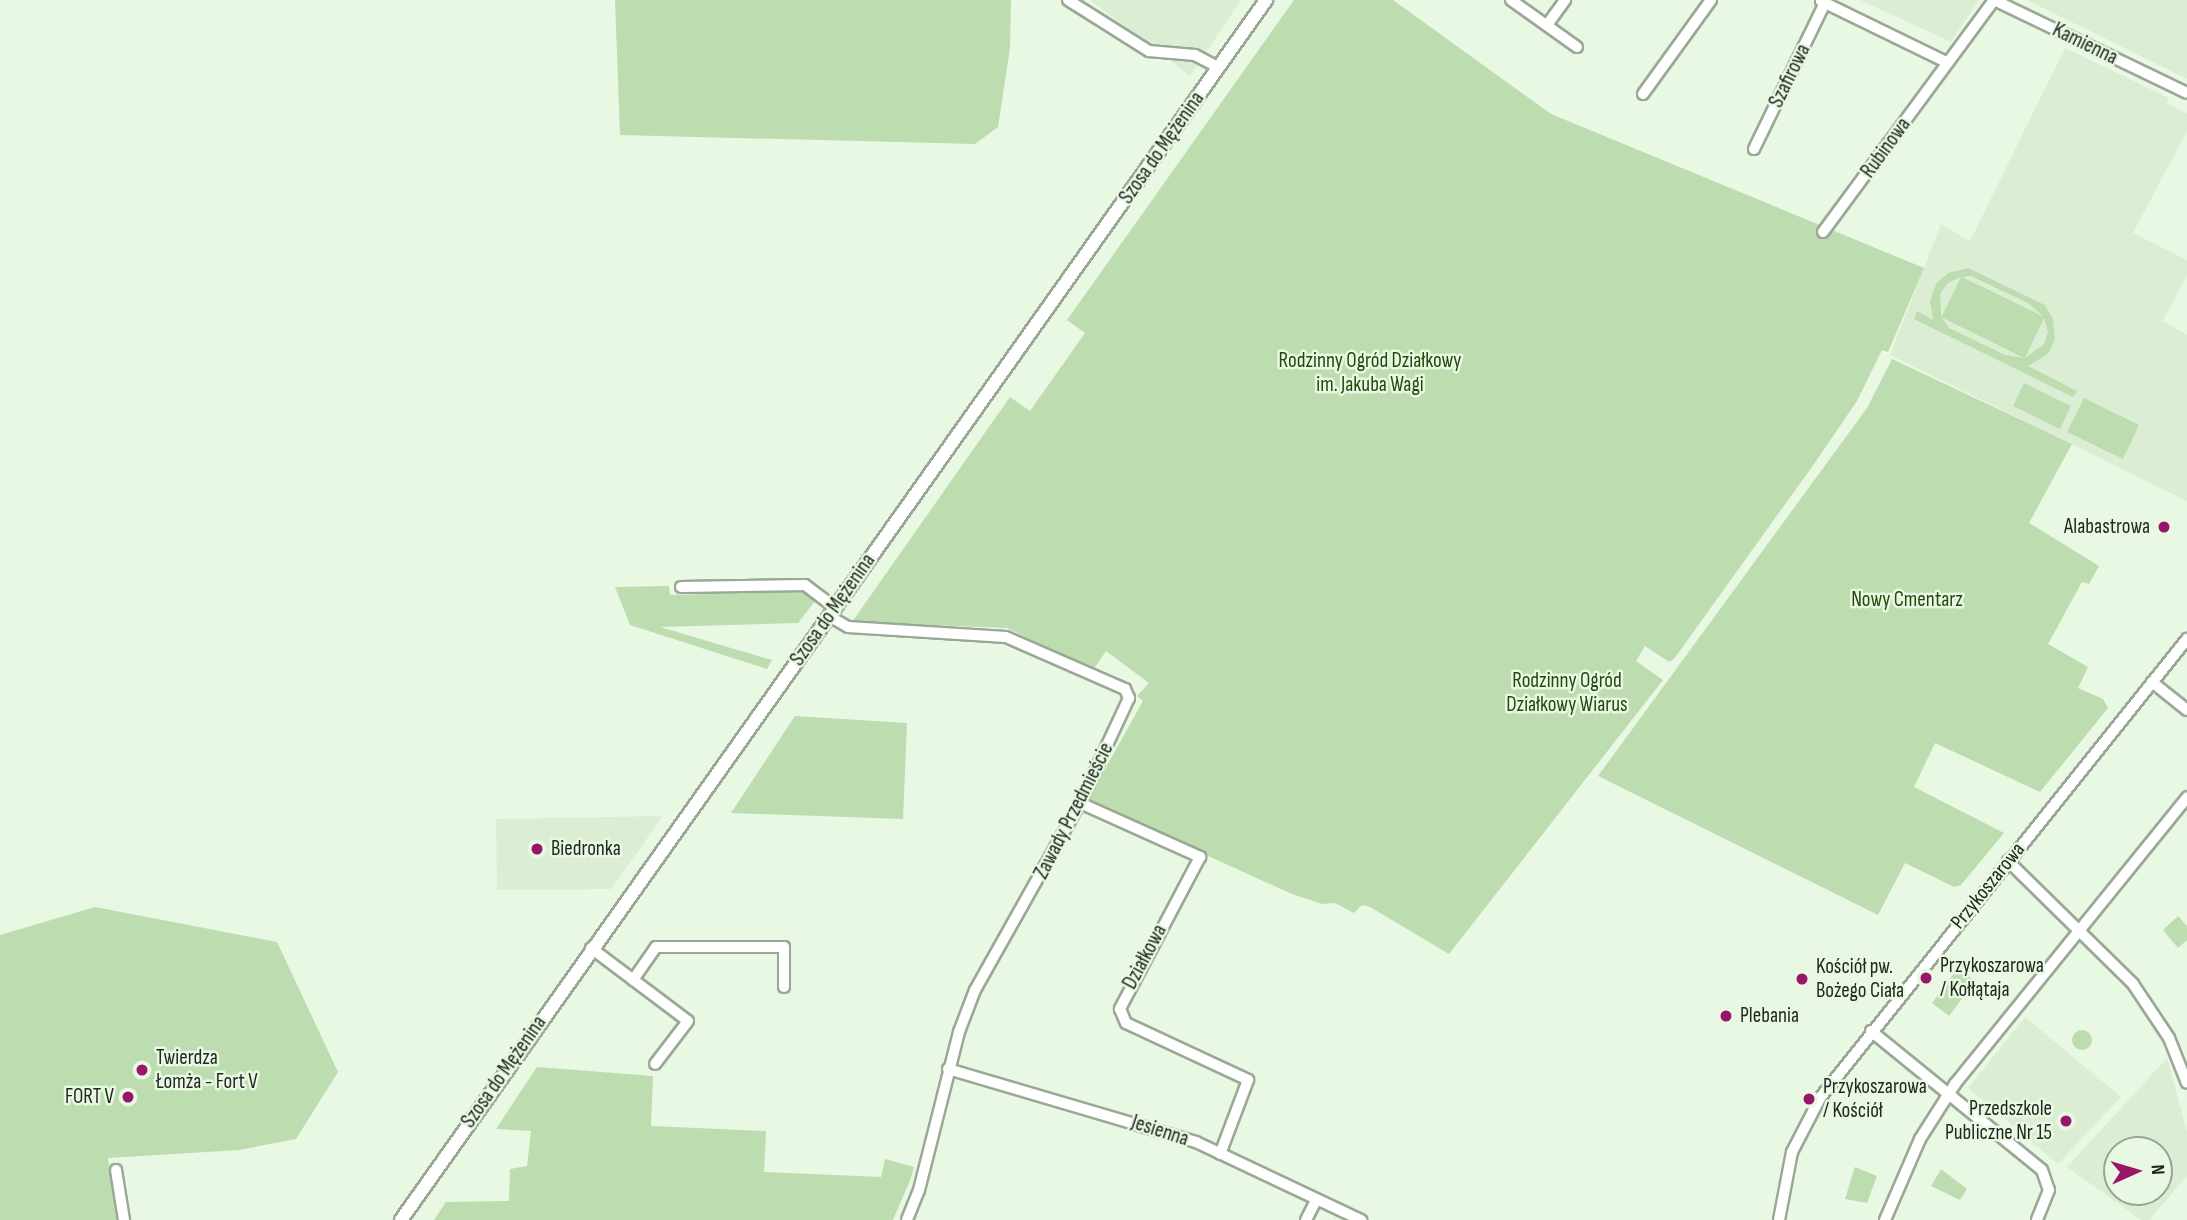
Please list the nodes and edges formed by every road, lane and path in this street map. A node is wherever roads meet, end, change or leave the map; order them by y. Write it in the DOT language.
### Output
graph roads {
  1 [pos="1068,0"];
  2 [pos="1266,0"];
  3 [pos="1511,0"];
  4 [pos="1565,0"];
  5 [pos="1711,0"];
  6 [pos="1822,2"];
  7 [pos="1547,26"];
  8 [pos="1577,47"];
  9 [pos="1948,63"];
  10 [pos="1219,68"];
  11 [pos="1643,93"];
  12 [pos="2187,93"];
  13 [pos="1754,149"];
  14 [pos="1823,232"];
  15 [pos="681,587"];
  16 [pos="832,612"];
  17 [pos="2187,639"];
  18 [pos="2152,682"];
  19 [pos="2187,710"];
  20 [pos="2187,797"];
  21 [pos="1080,803"];
  22 [pos="2008,861"];
  23 [pos="2080,928"];
  24 [pos="591,948"];
  25 [pos="633,980"];
  26 [pos="785,986"];
  27 [pos="1871,1031"];
  28 [pos="2182,1050"];
  29 [pos="655,1064"];
  30 [pos="948,1069"];
  31 [pos="2187,1083"];
  32 [pos="1947,1095"];
  33 [pos="1220,1154"];
  34 [pos="116,1170"];
  35 [pos="1315,1200"];
  36 [pos="124,1220"];
  37 [pos="401,1220"];
  38 [pos="907,1220"];
  39 [pos="1306,1220"];
  40 [pos="1361,1220"];
  41 [pos="1779,1220"];
  42 [pos="1885,1220"];
  43 [pos="2037,1220"];
  1 -- 10 [label="street"];
  2 -- 10 [label="main road, Szosa do Mężenina"];
  3 -- 7 [label="street"];
  4 -- 7 [label="street"];
  5 -- 11 [label="street"];
  6 -- 9 [label="street"];
  6 -- 13 [label="street, Szafirowa"];
  7 -- 8 [label="street"];
  9 -- 12 [label="street, Kamienna"];
  9 -- 14 [label="street, Rubinowa"];
  10 -- 16 [label="main road, Szosa do Mężenina"];
  15 -- 16 [label="street"];
  16 -- 21 [label="street, Zawady Przedmieście"];
  16 -- 24 [label="main road, Szosa do Mężenina"];
  17 -- 18 [label="street, Przykoszarowa"];
  18 -- 19 [label="street"];
  18 -- 22 [label="street, Przykoszarowa"];
  20 -- 23 [label="street"];
  21 -- 30 [label="street, Zawady Przedmieście"];
  21 -- 33 [label="street, Działkowa"];
  22 -- 23 [label="street"];
  22 -- 27 [label="street, Przykoszarowa"];
  23 -- 28 [label="street"];
  23 -- 32 [label="street"];
  24 -- 25 [label="street"];
  24 -- 37 [label="main road, Szosa do Mężenina"];
  25 -- 26 [label="street"];
  25 -- 29 [label="street"];
  27 -- 32 [label="street"];
  27 -- 41 [label="street, Przykoszarowa"];
  28 -- 31 [label="street"];
  30 -- 33 [label="street, Jesienna"];
  30 -- 38 [label="street, Zawady Przedmieście"];
  32 -- 42 [label="street"];
  32 -- 43 [label="street"];
  33 -- 35 [label="street, Jesienna"];
  34 -- 36 [label="street"];
  35 -- 39 [label="street"];
  35 -- 40 [label="street, Jesienna"];
}
